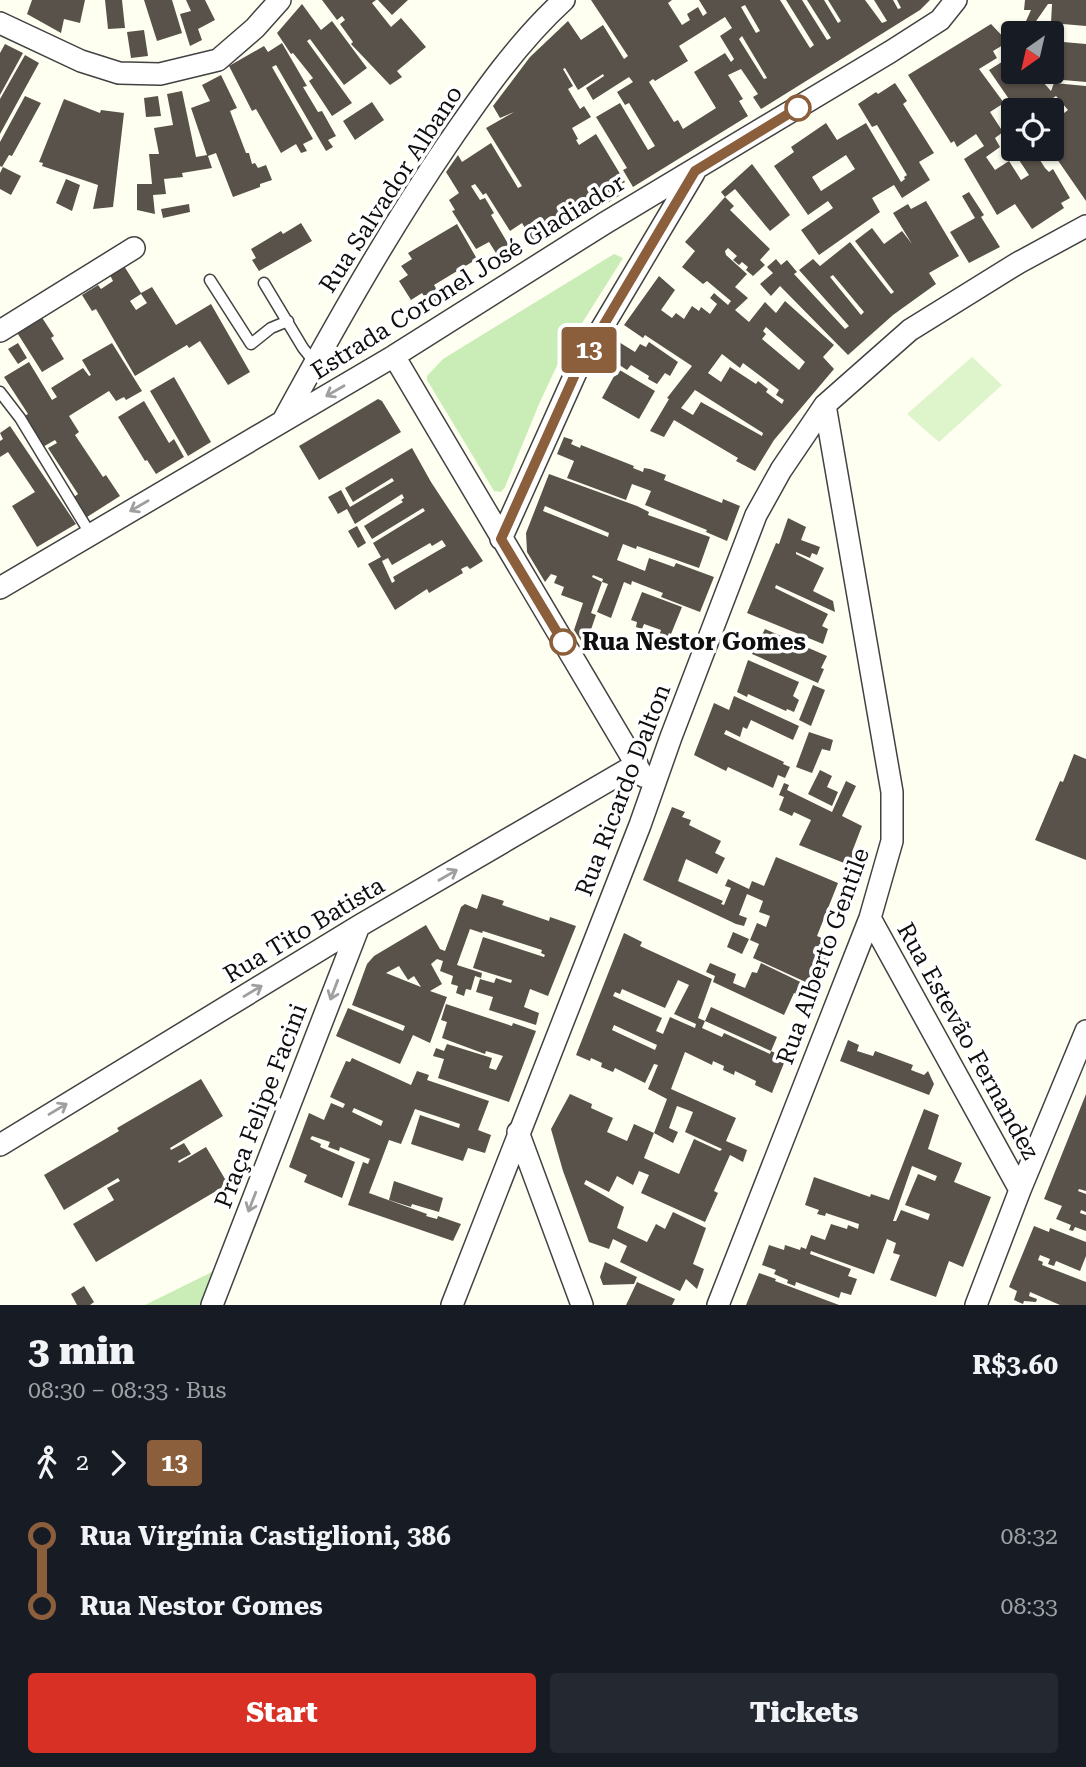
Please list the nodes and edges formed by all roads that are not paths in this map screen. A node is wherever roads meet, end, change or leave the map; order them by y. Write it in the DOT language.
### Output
graph roads {
  1 [pos="280,0"];
  2 [pos="564,0"];
  3 [pos="956,0"];
  4 [pos="0,23"];
  5 [pos="695,171"];
  6 [pos="1086,226"];
  7 [pos="134,248"];
  8 [pos="210,281"];
  9 [pos="264,283"];
  10 [pos="288,320"];
  11 [pos="0,331"];
  12 [pos="394,356"];
  13 [pos="315,363"];
  14 [pos="0,392"];
  15 [pos="825,405"];
  16 [pos="283,421"];
  17 [pos="90,535"];
  18 [pos="501,539"];
  19 [pos="0,588"];
  20 [pos="637,764"];
  21 [pos="651,791"];
  22 [pos="870,918"];
  23 [pos="359,926"];
  24 [pos="1086,1031"];
  25 [pos="518,1132"];
  26 [pos="0,1145"];
  27 [pos="1020,1190"];
  28 [pos="212,1305"];
  29 [pos="452,1305"];
  30 [pos="582,1305"];
  31 [pos="719,1305"];
  32 [pos="976,1305"];
  1 -- 4 [label="street"];
  2 -- 13 [label="street, Rua Salvador Albano"];
  3 -- 5 [label="street, Estrada Coronel José Gladiador"];
  5 -- 12 [label="street, Estrada Coronel José Gladiador"];
  5 -- 18 [label="street"];
  6 -- 15 [label="street, Rua Ricardo Dalton"];
  7 -- 11 [label="street"];
  8 -- 10 [label="lane"];
  9 -- 10 [label="lane"];
  10 -- 13 [label="lane"];
  12 -- 16 [label="street, Estrada Coronel José Gladiador, one-way"];
  12 -- 18 [label="street"];
  13 -- 16 [label="street, Rua Salvador Albano"];
  14 -- 17 [label="lane"];
  15 -- 21 [label="street, Rua Ricardo Dalton"];
  15 -- 22 [label="street, Rua Alberto Gentile"];
  16 -- 17 [label="street, Estrada Coronel José Gladiador, one-way"];
  17 -- 19 [label="street, Estrada Coronel José Gladiador"];
  18 -- 20 [label="street"];
  20 -- 21 [label="street"];
  23 -- 20 [label="street, Rua Tito Batista, one-way"];
  21 -- 25 [label="street, Rua Ricardo Dalton"];
  22 -- 27 [label="street, Rua Estevão Fernandez"];
  22 -- 31 [label="street, Rua Alberto Gentile"];
  26 -- 23 [label="street, Rua Tito Batista, one-way"];
  23 -- 28 [label="street, Praça Felipe Facini, one-way"];
  24 -- 27 [label="street"];
  25 -- 29 [label="street, Rua Ricardo Dalton"];
  25 -- 30 [label="street"];
  27 -- 32 [label="street"];
}
